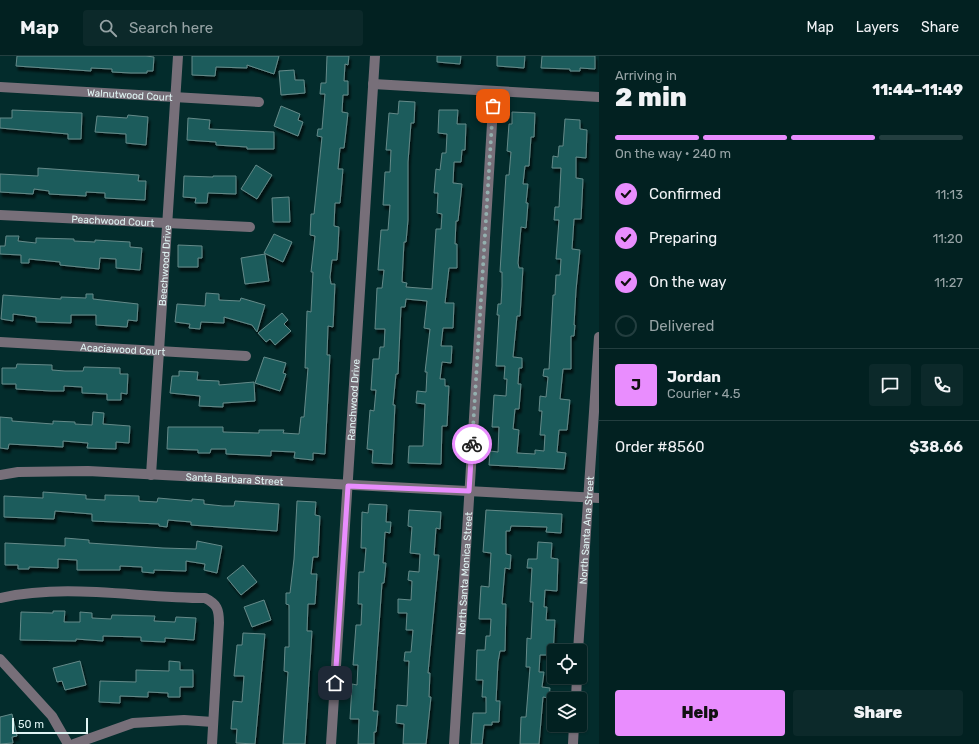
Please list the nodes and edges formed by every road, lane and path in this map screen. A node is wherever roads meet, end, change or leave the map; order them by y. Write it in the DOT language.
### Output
graph roads {
  1 [pos="178,56"];
  2 [pos="375,56"];
  3 [pos="373,84"];
  4 [pos="0,87"];
  5 [pos="494,91"];
  6 [pos="599,97"];
  7 [pos="175,98"];
  8 [pos="259,102"];
  9 [pos="0,215"];
  10 [pos="167,224"];
  11 [pos="250,227"];
  12 [pos="599,337"];
  13 [pos="0,342"];
  14 [pos="159,350"];
  15 [pos="246,356"];
  16 [pos="0,475"];
  17 [pos="151,475"];
  18 [pos="348,486"];
  19 [pos="469,491"];
  20 [pos="588,497"];
  21 [pos="599,498"];
  22 [pos="0,598"];
  23 [pos="578,644"];
  24 [pos="0,659"];
  25 [pos="214,722"];
  26 [pos="574,732"];
  27 [pos="68,744"];
  28 [pos="74,744"];
  29 [pos="212,744"];
  30 [pos="331,744"];
  31 [pos="454,744"];
  32 [pos="573,744"];
  1 -- 7 [label="street, Beechwood Drive"];
  2 -- 3 [label="street, Ranchwood Drive"];
  3 -- 5 [label="street"];
  3 -- 18 [label="street, Ranchwood Drive"];
  4 -- 7 [label="street, Walnutwood Court"];
  5 -- 6 [label="street"];
  5 -- 19 [label="street, North Santa Monica Street"];
  7 -- 8 [label="street, Walnutwood Court"];
  7 -- 10 [label="street, Beechwood Drive"];
  9 -- 10 [label="street, Peachwood Court"];
  10 -- 11 [label="street, Peachwood Court"];
  10 -- 14 [label="street, Beechwood Drive"];
  12 -- 20 [label="street, North Santa Ana Street"];
  13 -- 14 [label="street, Acaciawood Court"];
  14 -- 15 [label="street, Acaciawood Court"];
  14 -- 17 [label="street, Beechwood Drive"];
  16 -- 17 [label="street, Santa Barbara Street"];
  17 -- 18 [label="street, Santa Barbara Street"];
  18 -- 19 [label="street, Santa Barbara Street"];
  18 -- 30 [label="street, Ranchwood Drive"];
  19 -- 20 [label="street, Santa Barbara Street"];
  19 -- 31 [label="street, North Santa Monica Street"];
  20 -- 21 [label="street, Santa Barbara Street"];
  20 -- 23 [label="street, North Santa Ana Street"];
  22 -- 25 [label="street"];
  24 -- 27 [label="street"];
  25 -- 28 [label="street"];
  25 -- 29 [label="street"];
  26 -- 32 [label="street"];
}
